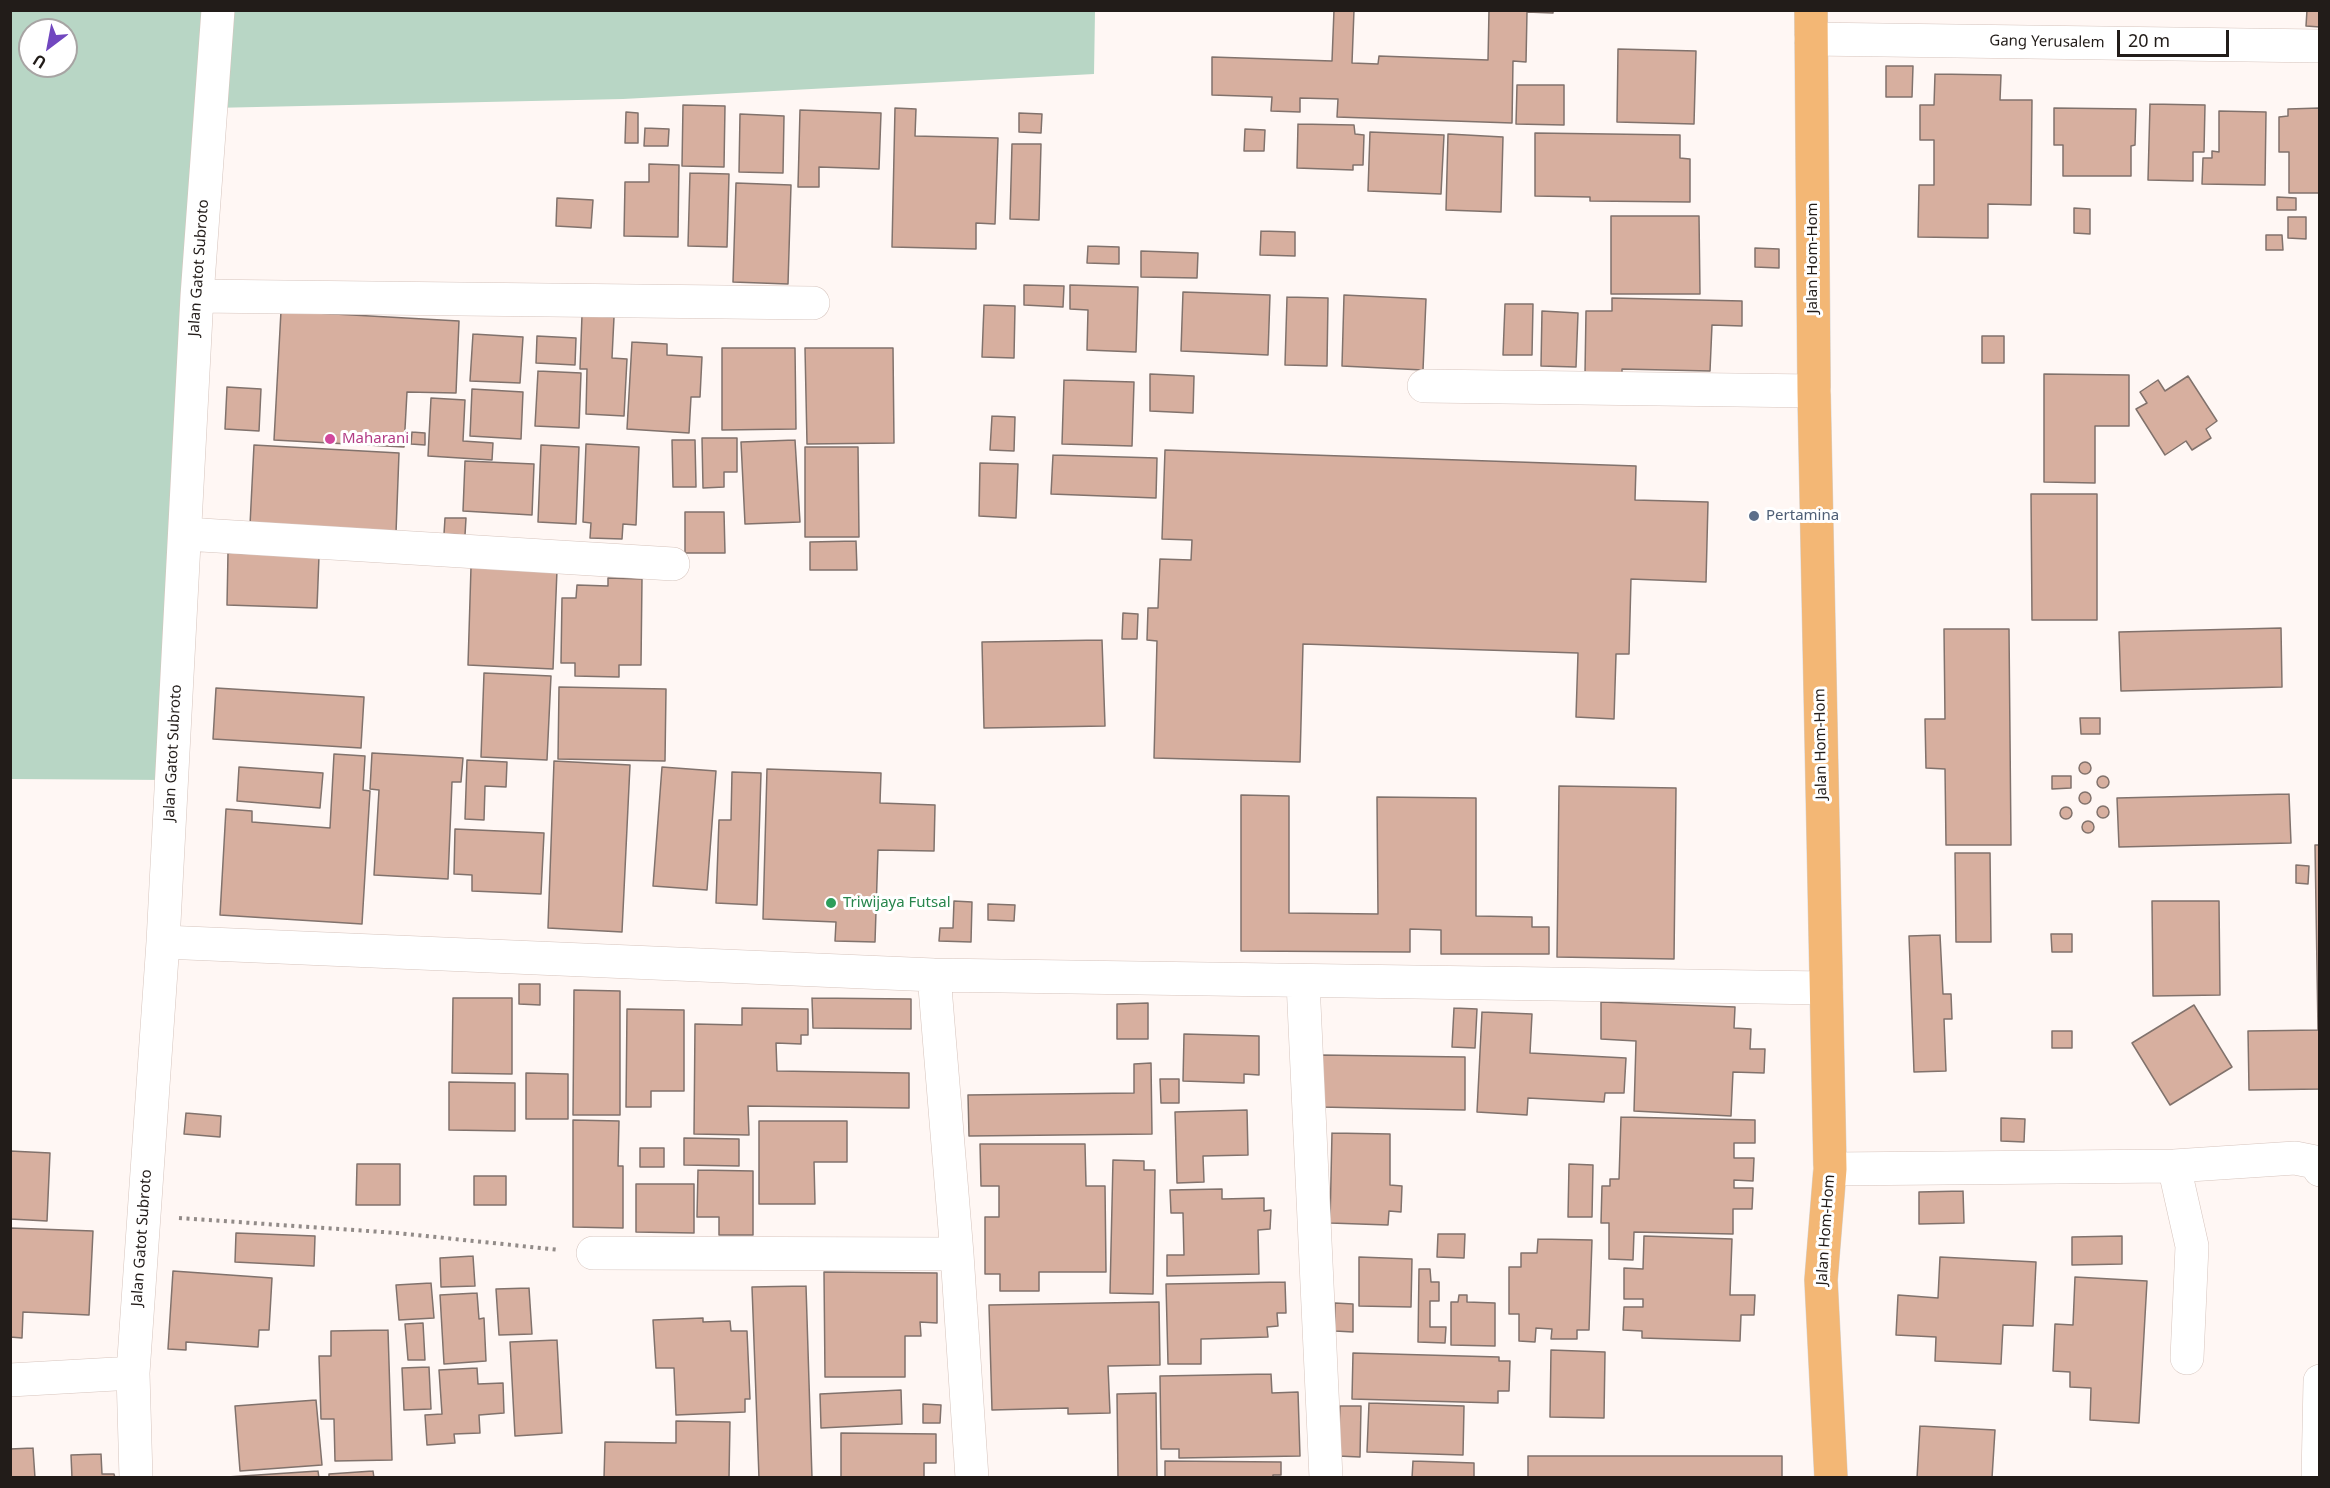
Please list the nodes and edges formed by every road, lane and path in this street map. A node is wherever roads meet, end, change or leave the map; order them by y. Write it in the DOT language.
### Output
graph roads {
  1 [pos="218,10"];
  2 [pos="1811,25"];
  3 [pos="2319,46"];
  4 [pos="197,296"];
  5 [pos="813,303"];
  6 [pos="1424,386"];
  7 [pos="1814,391"];
  8 [pos="185,534"];
  9 [pos="673,564"];
  10 [pos="163,942"];
  11 [pos="934,975"];
  12 [pos="1303,982"];
  13 [pos="1826,988"];
  14 [pos="2174,1166"];
  15 [pos="1830,1169"];
  16 [pos="2319,1170"];
  17 [pos="143,1216"];
  18 [pos="593,1254"];
  19 [pos="957,1254"];
  20 [pos="2187,1358"];
  21 [pos="133,1373"];
  22 [pos="10,1380"];
  23 [pos="2319,1381"];
  24 [pos="136,1478"];
  25 [pos="972,1478"];
  26 [pos="1326,1478"];
  27 [pos="1831,1478"];
  28 [pos="2318,1478"];
  1 -- 4 [label="street, Jalan Gatot Subroto"];
  2 -- 3 [label="street, Gang Yerusalem"];
  2 -- 7 [label="highway, Jalan Hom-Hom"];
  4 -- 5 [label="street"];
  4 -- 8 [label="street, Jalan Gatot Subroto"];
  6 -- 7 [label="street"];
  7 -- 13 [label="highway, Jalan Hom-Hom"];
  8 -- 9 [label="street"];
  8 -- 10 [label="street, Jalan Gatot Subroto"];
  10 -- 11 [label="street"];
  10 -- 17 [label="street, Jalan Gatot Subroto"];
  11 -- 12 [label="street"];
  11 -- 19 [label="street"];
  12 -- 13 [label="street"];
  12 -- 26 [label="street"];
  13 -- 15 [label="highway, Jalan Hom-Hom"];
  14 -- 15 [label="street"];
  14 -- 16 [label="street"];
  14 -- 20 [label="street"];
  15 -- 27 [label="highway, Jalan Hom-Hom"];
  17 -- 18 [label="path"];
  17 -- 21 [label="street, Jalan Gatot Subroto"];
  18 -- 19 [label="street"];
  19 -- 25 [label="street"];
  21 -- 22 [label="street"];
  21 -- 24 [label="street, Jalan Gatot Subroto"];
  23 -- 28 [label="street"];
}
